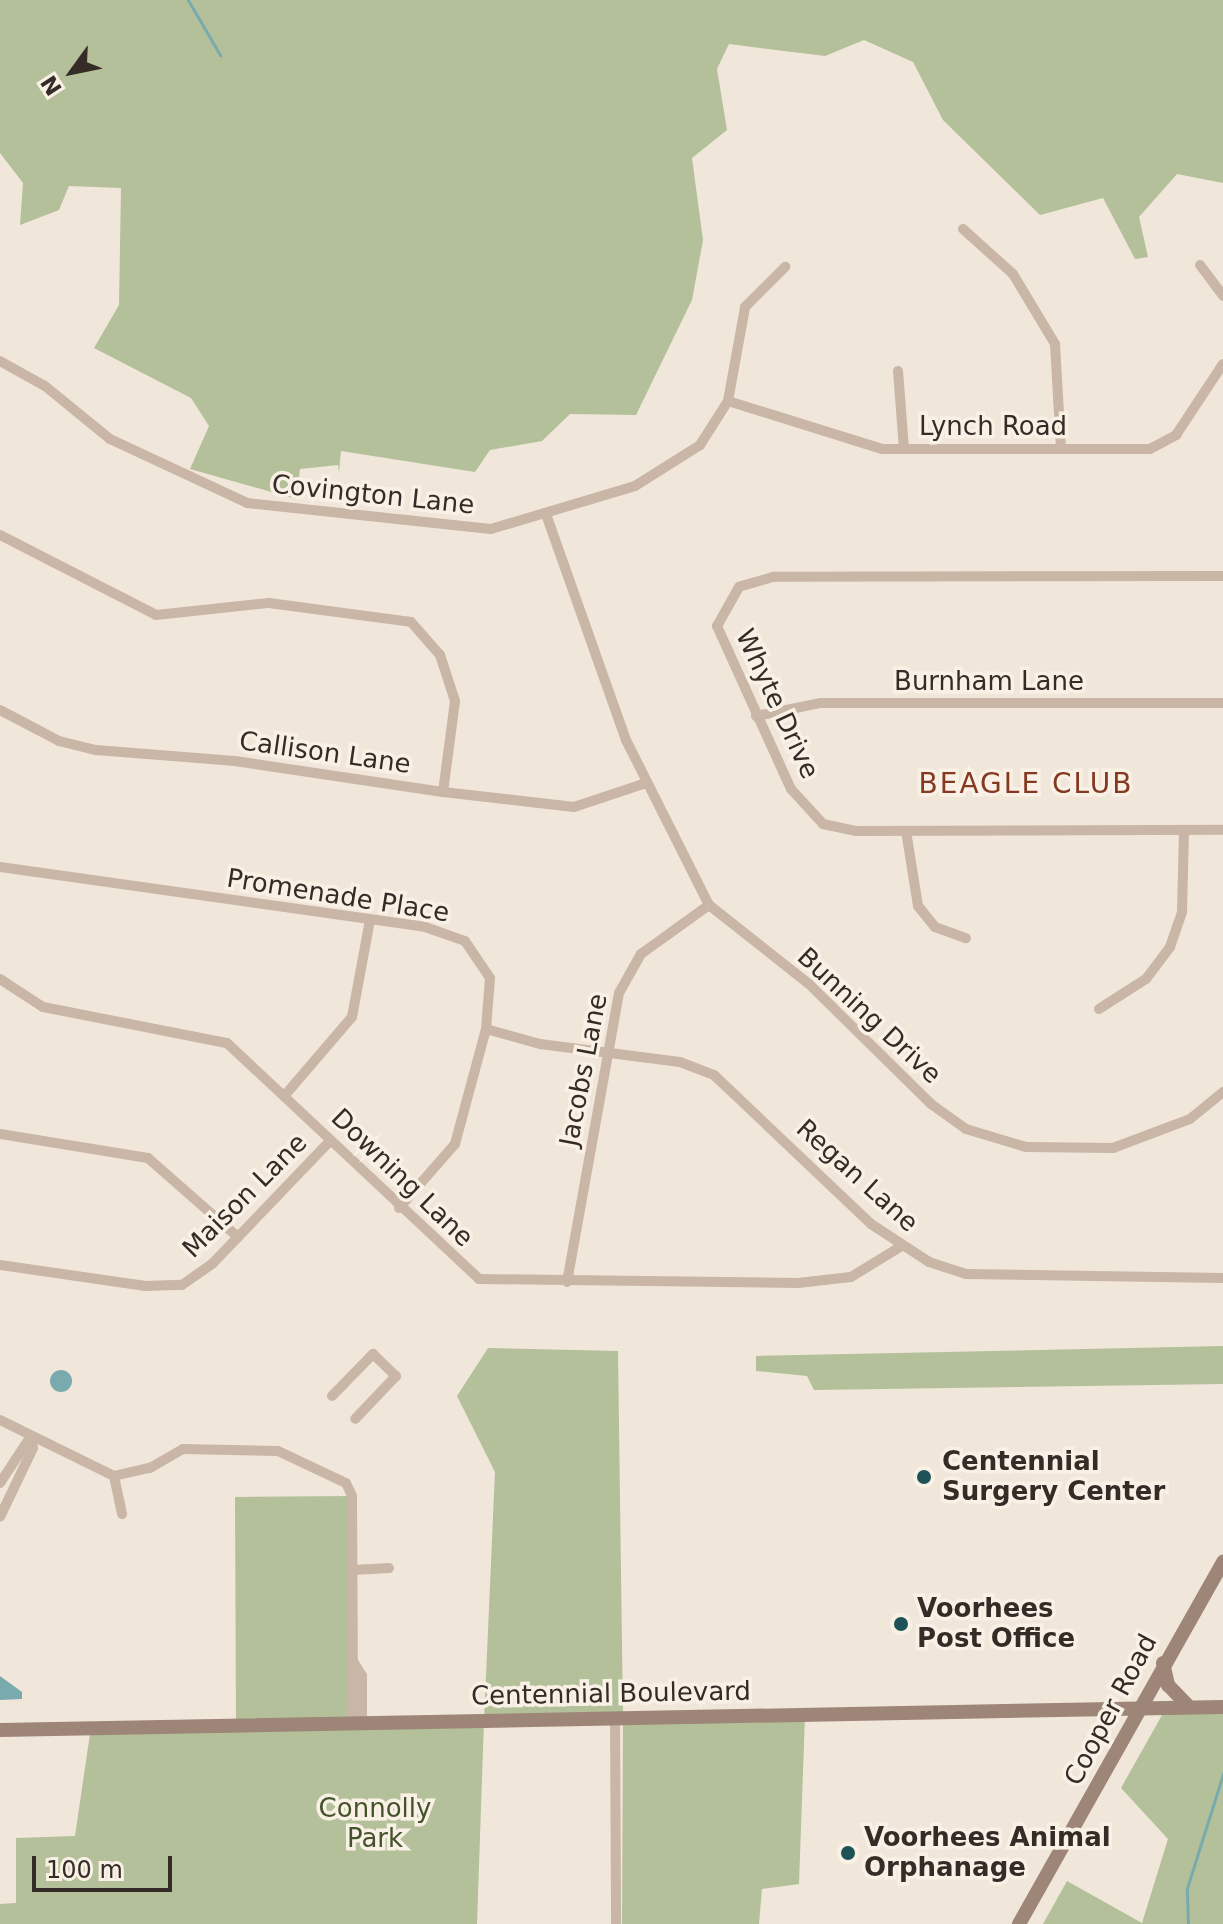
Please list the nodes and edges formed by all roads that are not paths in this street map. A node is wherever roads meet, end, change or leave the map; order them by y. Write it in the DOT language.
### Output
graph roads {
  1 [pos="963,229"];
  2 [pos="1200,265"];
  3 [pos="785,267"];
  4 [pos="1223,296"];
  5 [pos="0,361"];
  6 [pos="1223,364"];
  7 [pos="898,371"];
  8 [pos="728,401"];
  9 [pos="904,449"];
  10 [pos="1061,449"];
  11 [pos="547,517"];
  12 [pos="0,535"];
  13 [pos="1223,576"];
  14 [pos="1223,703"];
  15 [pos="0,710"];
  16 [pos="756,716"];
  17 [pos="646,783"];
  18 [pos="443,792"];
  19 [pos="1223,830"];
  20 [pos="906,831"];
  21 [pos="1184,831"];
  22 [pos="0,867"];
  23 [pos="709,905"];
  24 [pos="370,920"];
  25 [pos="966,938"];
  26 [pos="0,979"];
  27 [pos="1099,1009"];
  28 [pos="486,1029"];
  29 [pos="609,1050"];
  30 [pos="1223,1092"];
  31 [pos="286,1094"];
  32 [pos="0,1134"];
  33 [pos="331,1140"];
  34 [pos="399,1208"];
  35 [pos="238,1237"];
  36 [pos="900,1247"];
  37 [pos="0,1265"];
  38 [pos="1223,1278"];
  39 [pos="567,1282"];
  40 [pos="332,1396"];
  41 [pos="355,1419"];
  42 [pos="0,1420"];
  43 [pos="31,1436"];
  44 [pos="114,1476"];
  45 [pos="0,1483"];
  46 [pos="122,1514"];
  47 [pos="0,1517"];
  48 [pos="1223,1562"];
  49 [pos="389,1568"];
  50 [pos="353,1570"];
  51 [pos="1163,1663"];
  52 [pos="1189,1707"];
  53 [pos="1223,1707"];
  54 [pos="1141,1708"];
  55 [pos="615,1718"];
  56 [pos="358,1723"];
  57 [pos="0,1730"];
  58 [pos="616,1924"];
  59 [pos="1019,1924"];
  1 -- 10 [label="street"];
  2 -- 4 [label="street"];
  3 -- 8 [label="street, Covington Lane"];
  5 -- 11 [label="street, Covington Lane"];
  6 -- 10 [label="street, Lynch Road"];
  7 -- 9 [label="street"];
  8 -- 9 [label="street, Lynch Road"];
  8 -- 11 [label="street, Covington Lane"];
  9 -- 10 [label="street, Lynch Road"];
  11 -- 17 [label="street, Bunning Drive"];
  12 -- 18 [label="street"];
  13 -- 16 [label="street, Whyte Drive"];
  14 -- 16 [label="street, Burnham Lane"];
  15 -- 18 [label="street, Callison Lane"];
  16 -- 20 [label="street, Whyte Drive"];
  17 -- 18 [label="street, Callison Lane"];
  17 -- 23 [label="street, Bunning Drive"];
  19 -- 21 [label="street, Whyte Drive"];
  20 -- 21 [label="street, Whyte Drive"];
  20 -- 25 [label="street"];
  21 -- 27 [label="street"];
  22 -- 24 [label="street, Promenade Place"];
  23 -- 29 [label="street, Jacobs Lane"];
  23 -- 30 [label="street, Bunning Drive"];
  24 -- 28 [label="street, Promenade Place"];
  24 -- 31 [label="street"];
  26 -- 31 [label="street, Downing Lane"];
  28 -- 29 [label="street, Regan Lane"];
  28 -- 34 [label="street, Promenade Place"];
  29 -- 36 [label="street, Regan Lane"];
  29 -- 39 [label="street, Jacobs Lane"];
  31 -- 33 [label="street, Downing Lane"];
  32 -- 35 [label="street"];
  33 -- 34 [label="street, Downing Lane"];
  33 -- 35 [label="street, Maison Lane"];
  34 -- 39 [label="street, Downing Lane"];
  35 -- 37 [label="street, Maison Lane"];
  36 -- 38 [label="street, Regan Lane"];
  36 -- 39 [label="street, Downing Lane"];
  40 -- 41 [label="street"];
  42 -- 43 [label="street"];
  43 -- 44 [label="street"];
  43 -- 45 [label="street"];
  43 -- 47 [label="street"];
  44 -- 46 [label="street"];
  44 -- 50 [label="street"];
  48 -- 51 [label="main road, Cooper Road"];
  49 -- 50 [label="street"];
  50 -- 56 [label="street"];
  51 -- 52 [label="main road"];
  51 -- 54 [label="main road, Cooper Road"];
  52 -- 53 [label="main road, Centennial Boulevard"];
  52 -- 54 [label="main road, Centennial Boulevard"];
  54 -- 55 [label="main road, Centennial Boulevard"];
  54 -- 59 [label="main road, Cooper Road"];
  55 -- 56 [label="main road, Centennial Boulevard"];
  55 -- 58 [label="street"];
  56 -- 57 [label="main road, Centennial Boulevard"];
}
